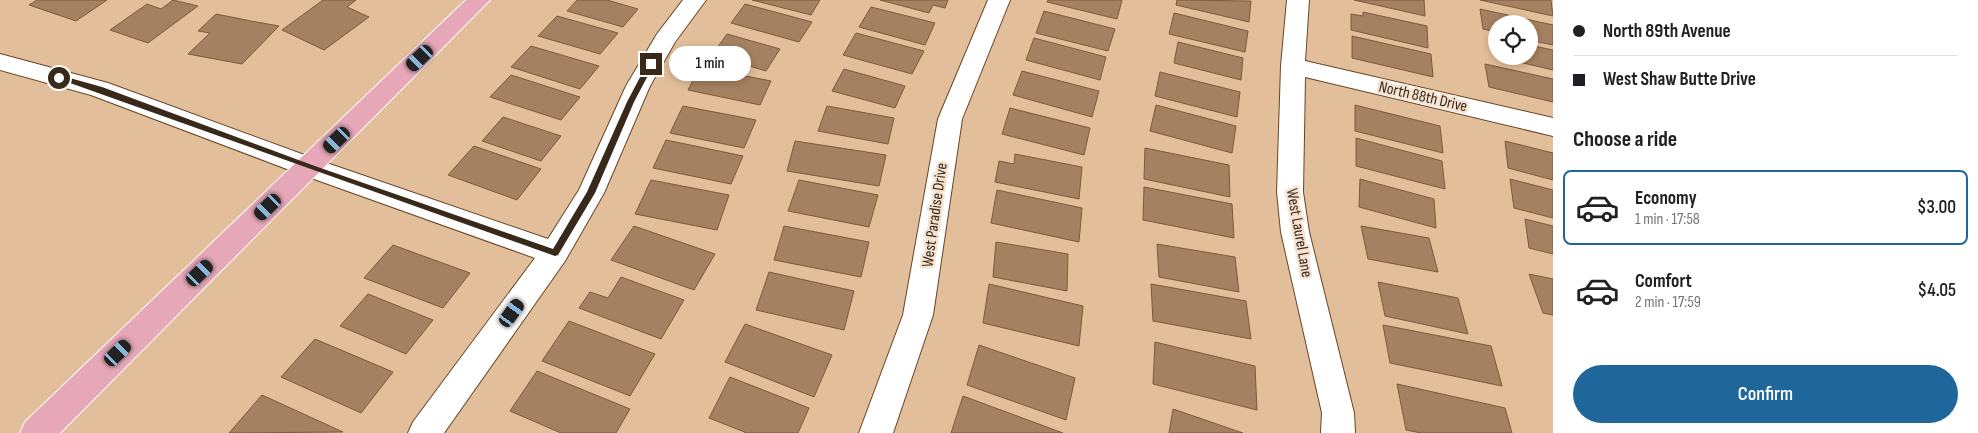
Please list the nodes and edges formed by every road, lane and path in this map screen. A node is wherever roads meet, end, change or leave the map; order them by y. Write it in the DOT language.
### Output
graph roads {
  1 [pos="479,0"];
  2 [pos="695,0"];
  3 [pos="999,0"];
  4 [pos="1298,0"];
  5 [pos="0,62"];
  6 [pos="1293,66"];
  7 [pos="1553,128"];
  8 [pos="309,167"];
  9 [pos="555,253"];
  10 [pos="37,433"];
  11 [pos="425,433"];
  12 [pos="876,433"];
  13 [pos="1338,433"];
  1 -- 8 [label="main road"];
  2 -- 9 [label="street"];
  3 -- 12 [label="street, West Paradise Drive"];
  4 -- 6 [label="street, West Laurel Lane"];
  5 -- 8 [label="street"];
  6 -- 7 [label="street, North 88th Drive"];
  6 -- 13 [label="street, West Laurel Lane"];
  8 -- 9 [label="street"];
  8 -- 10 [label="main road"];
  9 -- 11 [label="street"];
}
